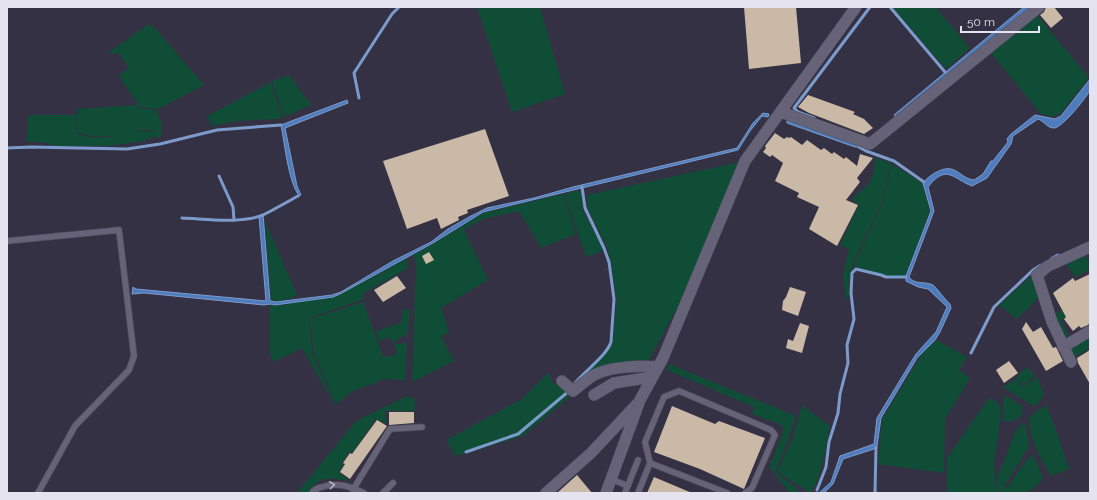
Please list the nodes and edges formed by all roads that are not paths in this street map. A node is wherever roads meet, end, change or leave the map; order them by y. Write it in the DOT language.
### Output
graph roads {
  1 [pos="856,7"];
  2 [pos="1039,7"];
  3 [pos="781,112"];
  4 [pos="7,241"];
  5 [pos="1090,247"];
  6 [pos="1090,331"];
  7 [pos="1064,347"];
  8 [pos="1071,362"];
  9 [pos="655,372"];
  10 [pos="562,381"];
  11 [pos="594,395"];
  12 [pos="640,400"];
  13 [pos="422,427"];
  14 [pos="638,460"];
  15 [pos="650,463"];
  16 [pos="611,479"];
  17 [pos="393,483"];
  18 [pos="628,486"];
  19 [pos="354,491"];
  20 [pos="723,492"];
  21 [pos="38,493"];
  22 [pos="312,493"];
  23 [pos="364,493"];
  24 [pos="383,493"];
  25 [pos="546,493"];
  26 [pos="606,493"];
  27 [pos="625,493"];
  28 [pos="638,493"];
  29 [pos="745,493"];
  1 -- 3 [label="street"];
  2 -- 3 [label="street"];
  3 -- 9 [label="street"];
  4 -- 21 [label="lane"];
  5 -- 7 [label="street"];
  6 -- 7 [label="street"];
  7 -- 8 [label="street"];
  9 -- 10 [label="street"];
  9 -- 11 [label="street"];
  9 -- 12 [label="street"];
  12 -- 16 [label="street"];
  12 -- 25 [label="street"];
  13 -- 19 [label="lane"];
  14 -- 18 [label="lane"];
  15 -- 20 [label="lane"];
  15 -- 28 [label="lane"];
  15 -- 29 [label="lane"];
  16 -- 18 [label="lane"];
  16 -- 26 [label="street"];
  17 -- 24 [label="lane"];
  18 -- 27 [label="lane"];
  22 -- 19 [label="lane, one-way"];
  19 -- 23 [label="lane"];
}
